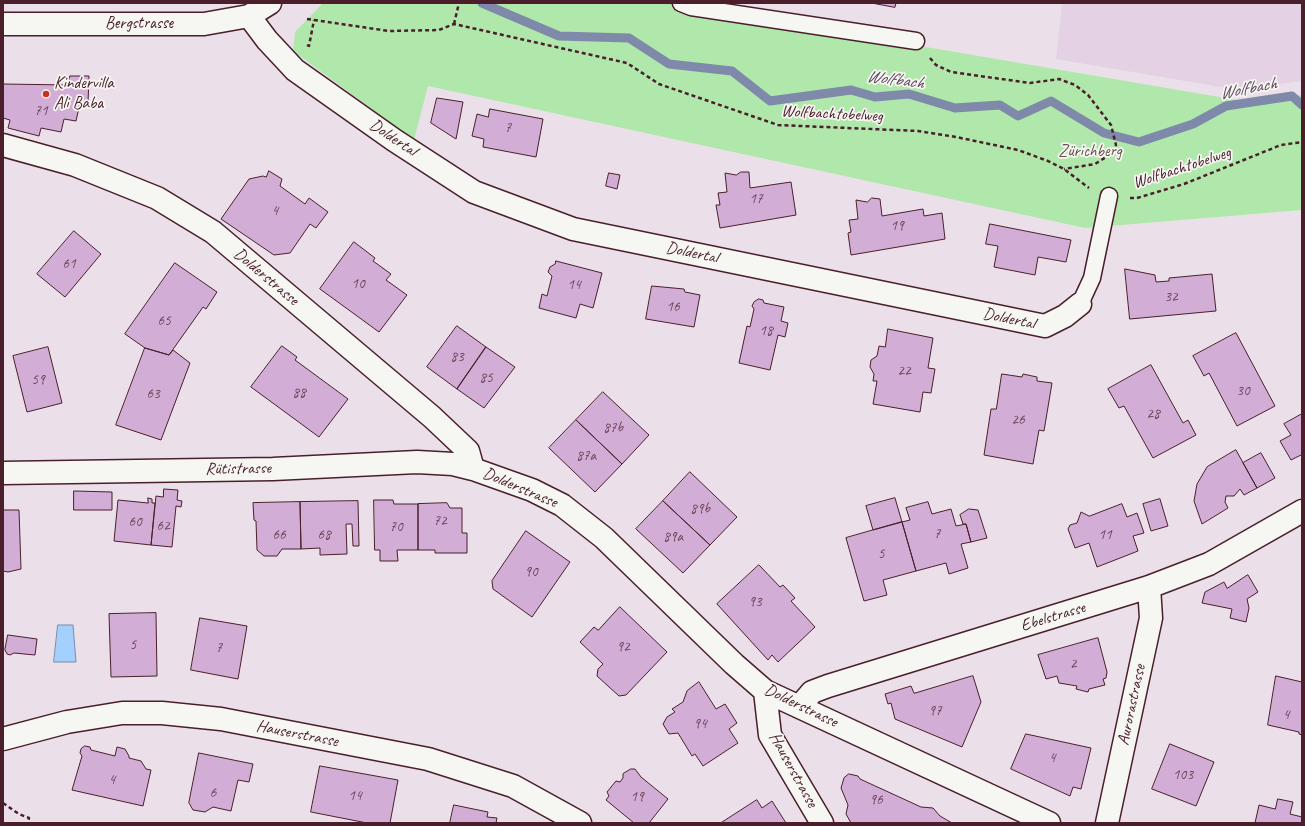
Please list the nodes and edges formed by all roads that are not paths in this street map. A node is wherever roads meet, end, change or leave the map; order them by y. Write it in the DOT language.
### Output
graph roads {
  1 [pos="270,3"];
  2 [pos="681,3"];
  3 [pos="249,16"];
  4 [pos="3,24"];
  5 [pos="916,41"];
  6 [pos="3,146"];
  7 [pos="1109,196"];
  8 [pos="1080,304"];
  9 [pos="473,468"];
  10 [pos="3,473"];
  11 [pos="1302,511"];
  12 [pos="1149,587"];
  13 [pos="765,691"];
  14 [pos="800,706"];
  15 [pos="3,739"];
  16 [pos="580,823"];
  17 [pos="822,823"];
  18 [pos="1050,823"];
  19 [pos="1107,823"];
  1 -- 3 [label="street, Bergstrasse"];
  2 -- 5 [label="lane"];
  3 -- 4 [label="street, Bergstrasse"];
  3 -- 8 [label="street, Doldertal"];
  6 -- 9 [label="street, Dolderstrasse"];
  7 -- 8 [label="lane, Doldertal"];
  9 -- 10 [label="street, Rütistrasse"];
  9 -- 13 [label="street, Dolderstrasse"];
  11 -- 12 [label="street, Ebelstrasse"];
  12 -- 14 [label="street, Ebelstrasse"];
  12 -- 19 [label="street, Aurorastrasse"];
  13 -- 14 [label="street, Dolderstrasse"];
  13 -- 17 [label="street, Hauserstrasse"];
  14 -- 18 [label="street, Dolderstrasse"];
  15 -- 16 [label="street, Hauserstrasse"];
}
